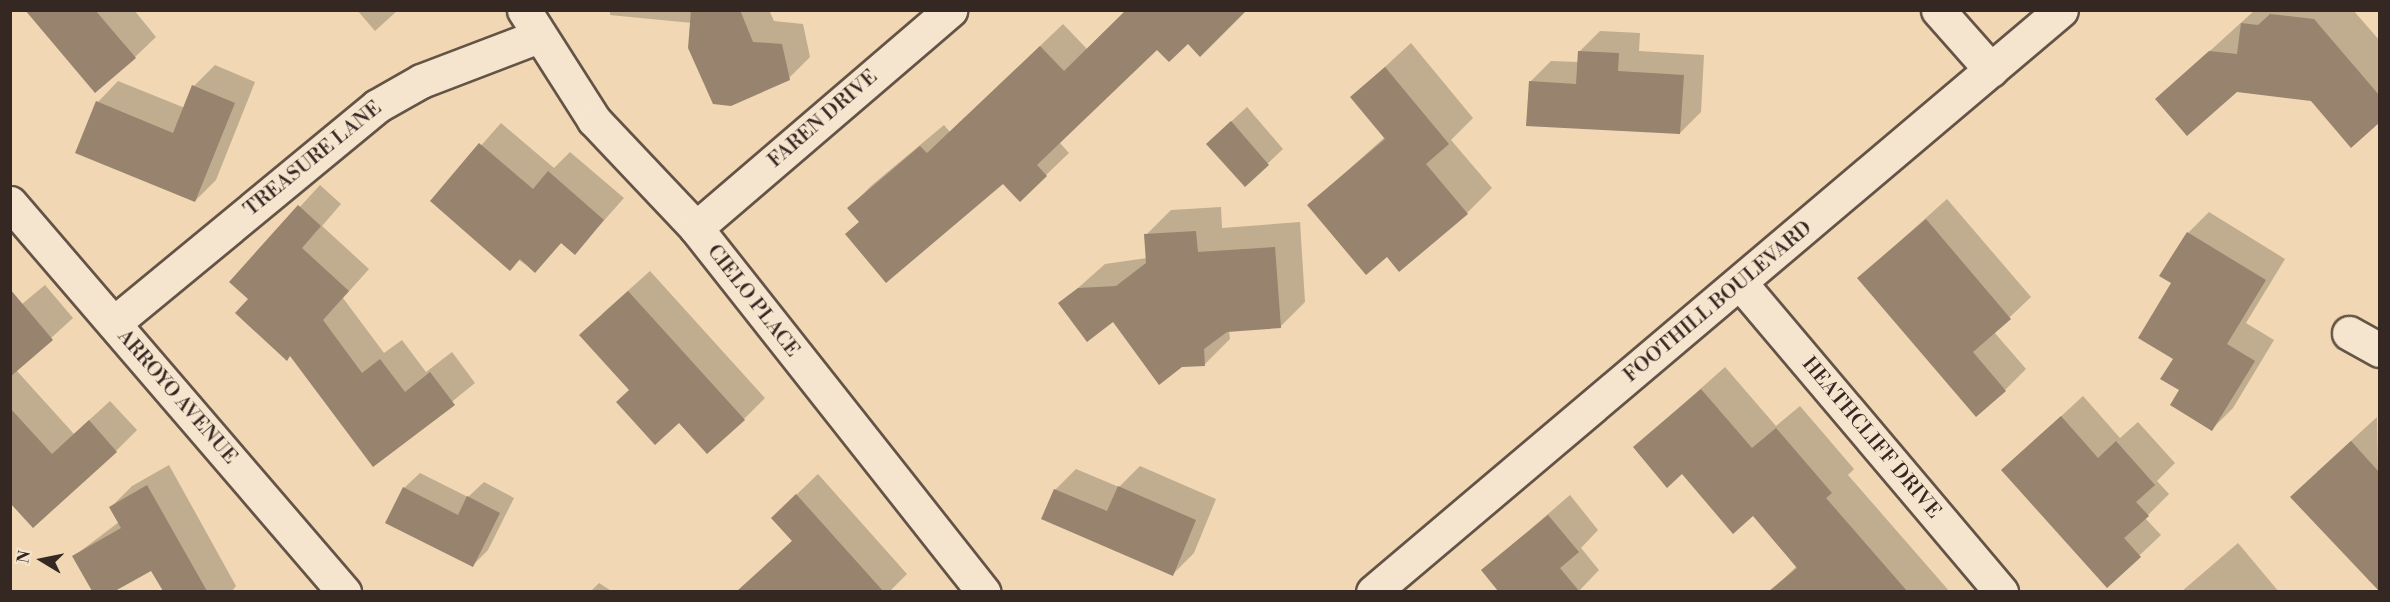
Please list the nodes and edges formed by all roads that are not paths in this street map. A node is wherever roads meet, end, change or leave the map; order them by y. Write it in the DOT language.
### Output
graph roads {
  1 [pos="950,10"];
  2 [pos="1938,10"];
  3 [pos="2061,10"];
  4 [pos="530,24"];
  5 [pos="1991,70"];
  6 [pos="10,203"];
  7 [pos="696,228"];
  8 [pos="1742,284"];
  9 [pos="114,323"];
  10 [pos="2349,333"];
  11 [pos="2379,350"];
  12 [pos="344,591"];
  13 [pos="983,591"];
  14 [pos="1373,591"];
  15 [pos="2001,591"];
  1 -- 7 [label="street, FAREN DRIVE"];
  2 -- 5 [label="street"];
  3 -- 5 [label="street, FOOTHILL BOULEVARD"];
  4 -- 7 [label="street, CIELO PLACE"];
  4 -- 9 [label="street, TREASURE LANE"];
  5 -- 8 [label="street, FOOTHILL BOULEVARD"];
  6 -- 9 [label="street, ARROYO AVENUE"];
  7 -- 13 [label="street, CIELO PLACE"];
  8 -- 14 [label="street, FOOTHILL BOULEVARD"];
  8 -- 15 [label="street, HEATHCLIFF DRIVE"];
  9 -- 12 [label="street, ARROYO AVENUE"];
  10 -- 11 [label="street"];
}
